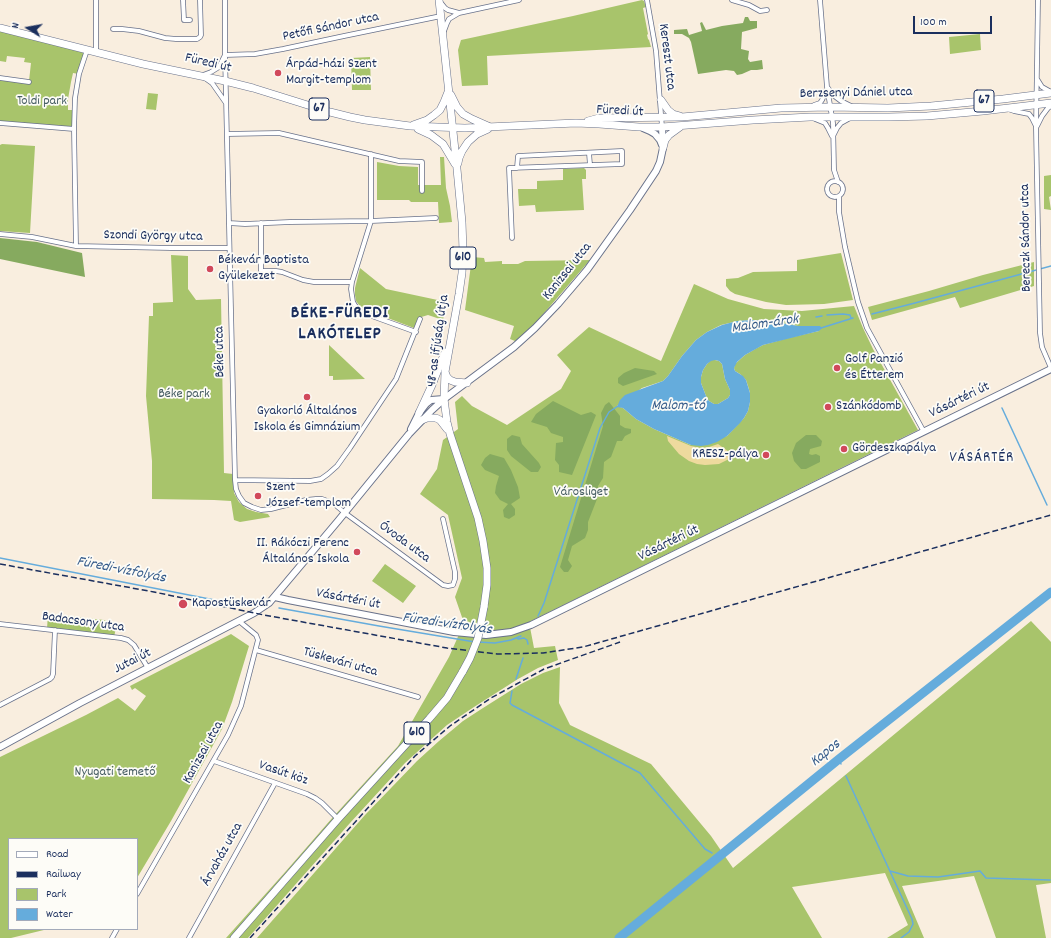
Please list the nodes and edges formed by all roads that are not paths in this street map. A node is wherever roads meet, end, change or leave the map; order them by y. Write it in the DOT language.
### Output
graph roads {
  1 [pos="96,0"];
  2 [pos="183,0"];
  3 [pos="200,0"];
  4 [pos="225,0"];
  5 [pos="440,0"];
  6 [pos="519,0"];
  7 [pos="647,0"];
  8 [pos="732,0"];
  9 [pos="820,0"];
  10 [pos="1038,0"];
  11 [pos="511,1"];
  12 [pos="767,10"];
  13 [pos="459,13"];
  14 [pos="441,16"];
  15 [pos="190,20"];
  16 [pos="0,28"];
  17 [pos="113,29"];
  18 [pos="443,33"];
  19 [pos="87,50"];
  20 [pos="96,52"];
  21 [pos="225,55"];
  22 [pos="202,76"];
  23 [pos="0,78"];
  24 [pos="1037,79"];
  25 [pos="225,81"];
  26 [pos="30,82"];
  27 [pos="827,87"];
  28 [pos="449,90"];
  29 [pos="1051,93"];
  30 [pos="1037,95"];
  31 [pos="661,100"];
  32 [pos="226,104"];
  33 [pos="1051,104"];
  34 [pos="1037,105"];
  35 [pos="809,107"];
  36 [pos="830,107"];
  37 [pos="853,107"];
  38 [pos="1006,109"];
  39 [pos="682,116"];
  40 [pos="662,117"];
  41 [pos="810,117"];
  42 [pos="831,117"];
  43 [pos="853,117"];
  44 [pos="0,122"];
  45 [pos="576,123"];
  46 [pos="410,126"];
  47 [pos="682,126"];
  48 [pos="639,127"];
  49 [pos="662,127"];
  50 [pos="74,128"];
  51 [pos="453,128"];
  52 [pos="492,128"];
  53 [pos="1036,128"];
  54 [pos="226,134"];
  55 [pos="833,138"];
  56 [pos="663,148"];
  57 [pos="589,153"];
  58 [pos="371,154"];
  59 [pos="590,165"];
  60 [pos="517,168"];
  61 [pos="457,169"];
  62 [pos="834,170"];
  63 [pos="832,182"];
  64 [pos="838,182"];
  65 [pos="422,191"];
  66 [pos="839,196"];
  67 [pos="834,197"];
  68 [pos="839,212"];
  69 [pos="436,218"];
  70 [pos="371,221"];
  71 [pos="229,223"];
  72 [pos="261,223"];
  73 [pos="0,234"];
  74 [pos="512,238"];
  75 [pos="76,246"];
  76 [pos="229,248"];
  77 [pos="352,282"];
  78 [pos="420,319"];
  79 [pos="452,329"];
  80 [pos="416,332"];
  81 [pos="1051,368"];
  82 [pos="445,372"];
  83 [pos="466,383"];
  84 [pos="444,399"];
  85 [pos="419,413"];
  86 [pos="422,420"];
  87 [pos="924,432"];
  88 [pos="408,434"];
  89 [pos="450,434"];
  90 [pos="235,480"];
  91 [pos="345,513"];
  92 [pos="443,519"];
  93 [pos="275,596"];
  94 [pos="239,621"];
  95 [pos="0,624"];
  96 [pos="56,630"];
  97 [pos="256,650"];
  98 [pos="148,668"];
  99 [pos="418,697"];
  100 [pos="0,705"];
  101 [pos="0,747"];
  102 [pos="214,761"];
  103 [pos="275,783"];
  104 [pos="338,819"];
  105 [pos="138,892"];
  106 [pos="189,938"];
  107 [pos="234,938"];
  1 -- 20 [label="street"];
  2 -- 15 [label="street"];
  3 -- 17 [label="street"];
  4 -- 21 [label="street, Béke utca"];
  5 -- 13 [label="street"];
  5 -- 14 [label="main road, 610"];
  6 -- 11 [label="street"];
  7 -- 31 [label="street, Kereszt utca"];
  8 -- 12 [label="street"];
  9 -- 27 [label="street"];
  10 -- 24 [label="street, Bereczk Sándor utca"];
  11 -- 13 [label="street"];
  13 -- 18 [label="street"];
  14 -- 18 [label="main road, 610"];
  14 -- 21 [label="street, Petőfi Sándor utca"];
  16 -- 19 [label="main road, Füredi út / 67"];
  18 -- 28 [label="main road, 610"];
  19 -- 20 [label="main road, Füredi út / 67"];
  19 -- 50 [label="street"];
  20 -- 22 [label="main road, Füredi út / 67"];
  21 -- 22 [label="street"];
  21 -- 25 [label="street, Béke utca"];
  22 -- 25 [label="main road, Füredi út / 67"];
  22 -- 32 [label="street"];
  23 -- 26 [label="street"];
  24 -- 29 [label="street"];
  24 -- 30 [label="street, Bereczk Sándor utca"];
  25 -- 32 [label="street, Béke utca"];
  25 -- 46 [label="main road, Füredi út / 67"];
  27 -- 35 [label="street"];
  27 -- 36 [label="street"];
  27 -- 37 [label="street"];
  28 -- 46 [label="main road"];
  28 -- 51 [label="main road, 610"];
  28 -- 52 [label="main road"];
  29 -- 30 [label="main road, Berzsenyi Dániel utca / 67"];
  30 -- 34 [label="street, Bereczk Sándor utca"];
  30 -- 37 [label="main road, Berzsenyi Dániel utca / 67"];
  31 -- 39 [label="main road"];
  31 -- 40 [label="street, Kereszt utca"];
  32 -- 54 [label="street, Béke utca"];
  33 -- 34 [label="main road, Berzsenyi Dániel utca / 67"];
  33 -- 53 [label="street"];
  34 -- 38 [label="main road, Berzsenyi Dániel utca / 67"];
  34 -- 53 [label="street, Bereczk Sándor utca"];
  35 -- 36 [label="main road, Berzsenyi Dániel utca / 67"];
  35 -- 39 [label="main road, Berzsenyi Dániel utca / 67"];
  36 -- 37 [label="main road, Berzsenyi Dániel utca / 67"];
  36 -- 42 [label="street"];
  38 -- 43 [label="main road, Berzsenyi Dániel utca / 67"];
  38 -- 53 [label="street"];
  39 -- 40 [label="main road, Berzsenyi Dániel utca / 67"];
  40 -- 45 [label="main road, Füredi út / 67"];
  40 -- 49 [label="street, Kereszt utca"];
  41 -- 42 [label="main road, Berzsenyi Dániel utca / 67"];
  41 -- 47 [label="main road, Berzsenyi Dániel utca / 67"];
  41 -- 55 [label="street"];
  42 -- 43 [label="main road, Berzsenyi Dániel utca / 67"];
  42 -- 55 [label="street"];
  43 -- 55 [label="street"];
  44 -- 50 [label="street"];
  45 -- 48 [label="main road, Füredi út / 67"];
  45 -- 52 [label="main road, Füredi út / 67"];
  46 -- 51 [label="main road, 67"];
  46 -- 61 [label="main road"];
  47 -- 49 [label="main road, Berzsenyi Dániel utca / 67"];
  47 -- 56 [label="main road"];
  48 -- 49 [label="main road, Füredi út / 67"];
  48 -- 56 [label="street"];
  49 -- 56 [label="street, Kanizsai utca"];
  50 -- 75 [label="street"];
  51 -- 52 [label="main road, 67"];
  51 -- 61 [label="main road, 610"];
  52 -- 61 [label="main road"];
  53 -- 81 [label="street, Bereczk Sándor utca"];
  54 -- 58 [label="street"];
  54 -- 71 [label="street, Béke utca"];
  55 -- 62 [label="street"];
  56 -- 83 [label="street, Kanizsai utca"];
  57 -- 59 [label="street"];
  57 -- 59 [label="street"];
  57 -- 60 [label="street"];
  58 -- 65 [label="street"];
  58 -- 70 [label="street"];
  59 -- 60 [label="street"];
  60 -- 74 [label="street"];
  61 -- 79 [label="main road, 48-as ifjúság útja / 610"];
  62 -- 63 [label="street"];
  62 -- 64 [label="street"];
  63 -- 64 [label="street"];
  63 -- 67 [label="street"];
  64 -- 66 [label="street"];
  66 -- 67 [label="street"];
  66 -- 68 [label="street"];
  67 -- 68 [label="street"];
  68 -- 87 [label="street"];
  69 -- 70 [label="street"];
  70 -- 72 [label="street"];
  70 -- 77 [label="street"];
  71 -- 72 [label="street"];
  71 -- 76 [label="street, Béke utca"];
  72 -- 77 [label="street"];
  73 -- 75 [label="street, Szondi György utca"];
  75 -- 76 [label="street, Szondi György utca"];
  76 -- 90 [label="street, Béke utca"];
  77 -- 80 [label="street"];
  78 -- 80 [label="street, 48-as ifjúság útja"];
  79 -- 82 [label="main road, 48-as ifjúság útja / 610"];
  79 -- 85 [label="main road"];
  80 -- 90 [label="street, 48-as ifjúság útja"];
  81 -- 87 [label="street, Vásártéri út"];
  82 -- 83 [label="main road"];
  82 -- 84 [label="main road, 48-as ifjúság útja / 610"];
  83 -- 84 [label="street, Kanizsai utca"];
  84 -- 85 [label="street, Kanizsai utca"];
  84 -- 86 [label="street, Kanizsai utca"];
  84 -- 89 [label="main road, 48-as ifjúság útja / 610"];
  85 -- 88 [label="street, Kanizsai utca"];
  86 -- 88 [label="street, Kanizsai utca"];
  86 -- 89 [label="main road"];
  87 -- 93 [label="street, Vásártéri út"];
  88 -- 91 [label="street, Kanizsai utca"];
  89 -- 104 [label="main road, 48-as ifjúság útja / 610, bridge"];
  90 -- 91 [label="street, Béke utca"];
  91 -- 92 [label="street, Óvoda utca"];
  91 -- 93 [label="street, Kanizsai utca"];
  93 -- 94 [label="street, Jutai út"];
  94 -- 97 [label="street, Kanizsai utca"];
  94 -- 98 [label="street, Jutai út"];
  95 -- 96 [label="street, Badacsony utca"];
  96 -- 98 [label="street, Badacsony utca"];
  96 -- 100 [label="street"];
  97 -- 99 [label="street, Tüskevári utca"];
  97 -- 102 [label="street, Kanizsai utca"];
  98 -- 101 [label="street, Jutai út"];
  102 -- 103 [label="street, Vasút köz"];
  102 -- 105 [label="street, Kanizsai utca"];
  103 -- 104 [label="street, Vasút köz"];
  103 -- 106 [label="street, Árvaház utca"];
  104 -- 107 [label="main road, 610"];
}
